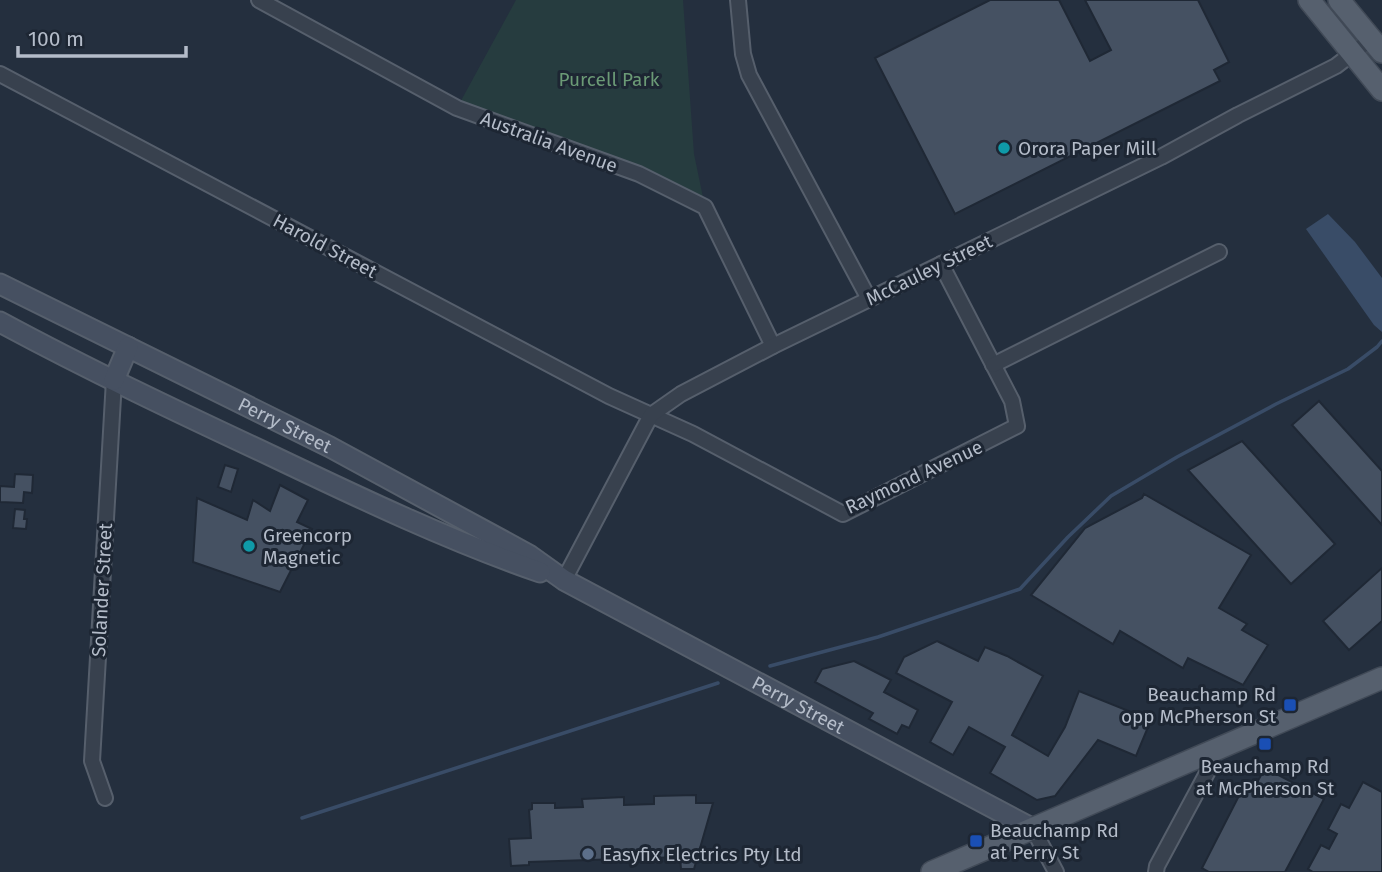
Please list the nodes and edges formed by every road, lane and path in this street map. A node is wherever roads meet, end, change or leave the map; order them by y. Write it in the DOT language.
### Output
graph roads {
  1 [pos="258,0"];
  2 [pos="738,0"];
  3 [pos="1309,0"];
  4 [pos="1339,0"];
  5 [pos="1376,46"];
  6 [pos="1352,53"];
  7 [pos="0,74"];
  8 [pos="1382,90"];
  9 [pos="1219,252"];
  10 [pos="941,264"];
  11 [pos="0,284"];
  12 [pos="869,299"];
  13 [pos="0,322"];
  14 [pos="774,346"];
  15 [pos="128,347"];
  16 [pos="993,365"];
  17 [pos="114,380"];
  18 [pos="651,415"];
  19 [pos="415,493"];
  20 [pos="398,516"];
  21 [pos="564,580"];
  22 [pos="1382,678"];
  23 [pos="1209,754"];
  24 [pos="105,798"];
  25 [pos="1033,829"];
  26 [pos="932,872"];
  27 [pos="1056,872"];
  28 [pos="1156,872"];
  1 -- 14 [label="street, Australia Avenue"];
  2 -- 12 [label="street"];
  3 -- 6 [label="main road"];
  4 -- 5 [label="main road"];
  5 -- 6 [label="street, McCauley Street"];
  6 -- 8 [label="main road"];
  6 -- 10 [label="street, McCauley Street"];
  7 -- 18 [label="street, Harold Street"];
  9 -- 16 [label="street"];
  10 -- 12 [label="street, McCauley Street"];
  10 -- 16 [label="street, Raymond Avenue"];
  11 -- 15 [label="street, Perry Street"];
  12 -- 14 [label="street, McCauley Street"];
  13 -- 17 [label="street, Perry Street"];
  14 -- 18 [label="street, McCauley Street"];
  15 -- 17 [label="street"];
  15 -- 19 [label="street, Perry Street"];
  16 -- 18 [label="street, Raymond Avenue"];
  17 -- 20 [label="street, Perry Street"];
  17 -- 24 [label="street, Solander Street"];
  18 -- 21 [label="street, McCauley Street"];
  19 -- 20 [label="street"];
  19 -- 21 [label="street, Perry Street"];
  20 -- 21 [label="street, Perry Street"];
  21 -- 25 [label="street, Perry Street"];
  22 -- 23 [label="main road"];
  23 -- 25 [label="main road"];
  23 -- 28 [label="street"];
  25 -- 26 [label="main road"];
  25 -- 27 [label="street"];
}
